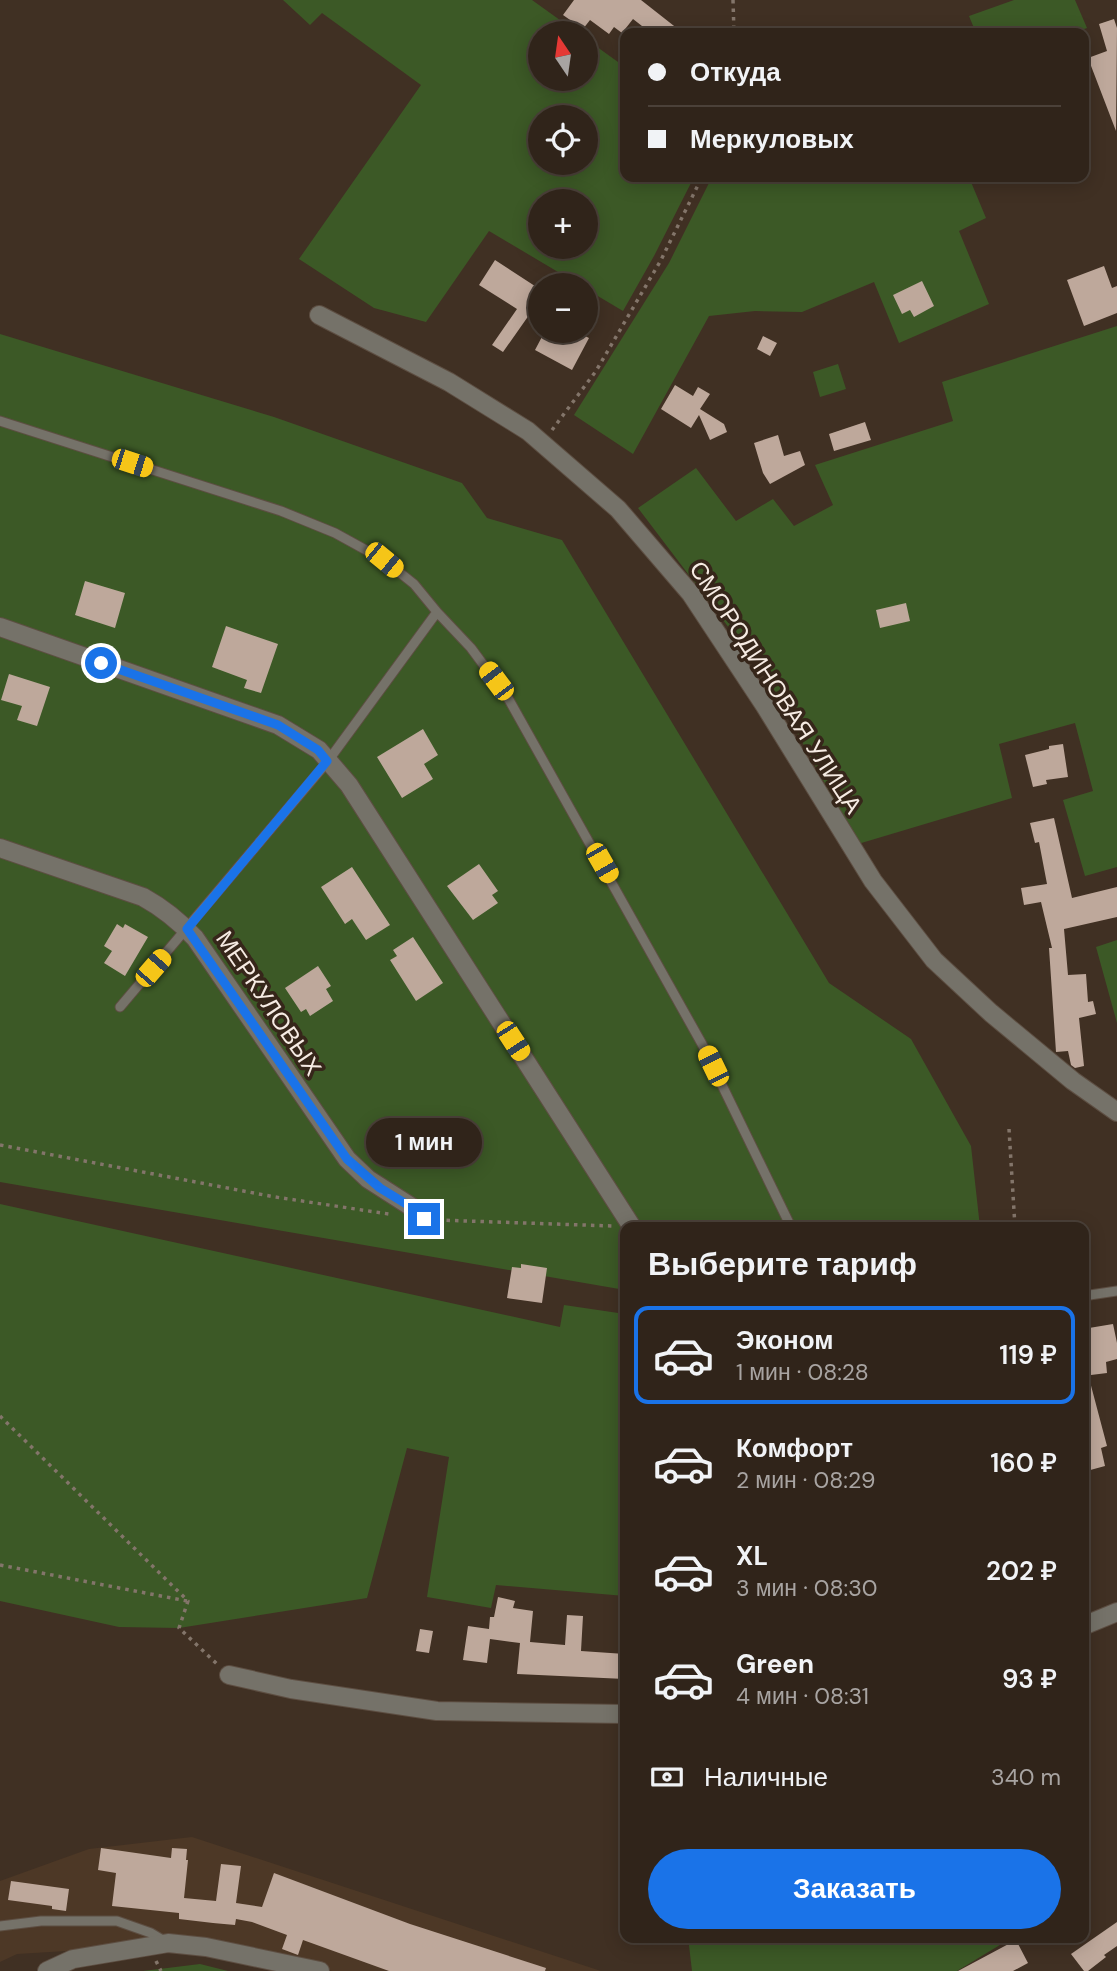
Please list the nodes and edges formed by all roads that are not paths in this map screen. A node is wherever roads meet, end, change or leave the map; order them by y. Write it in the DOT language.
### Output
graph roads {
  1 [pos="319,315"];
  2 [pos="0,421"];
  3 [pos="437,612"];
  4 [pos="0,627"];
  5 [pos="327,761"];
  6 [pos="0,848"];
  7 [pos="187,929"];
  8 [pos="120,1007"];
  9 [pos="1117,1112"];
  10 [pos="424,1219"];
  11 [pos="629,1222"];
  12 [pos="789,1222"];
  13 [pos="1117,1290"];
  14 [pos="1089,1295"];
  15 [pos="1117,1612"];
  16 [pos="1089,1624"];
  17 [pos="229,1675"];
  18 [pos="620,1714"];
  19 [pos="0,1926"];
  20 [pos="168,1943"];
  21 [pos="47,1971"];
  22 [pos="320,1971"];
  1 -- 9 [label="street, СМОРОДИНОВАЯ УЛИЦА"];
  2 -- 3 [label="lane"];
  3 -- 5 [label="lane"];
  3 -- 12 [label="lane"];
  4 -- 5 [label="street"];
  5 -- 7 [label="lane"];
  5 -- 11 [label="street"];
  6 -- 7 [label="street, МЕРКУЛОВЫХ"];
  7 -- 8 [label="lane"];
  7 -- 10 [label="street, МЕРКУЛОВЫХ"];
  13 -- 14 [label="lane"];
  15 -- 16 [label="street"];
  17 -- 18 [label="street"];
  19 -- 20 [label="lane"];
  20 -- 21 [label="street"];
  20 -- 22 [label="street"];
}
